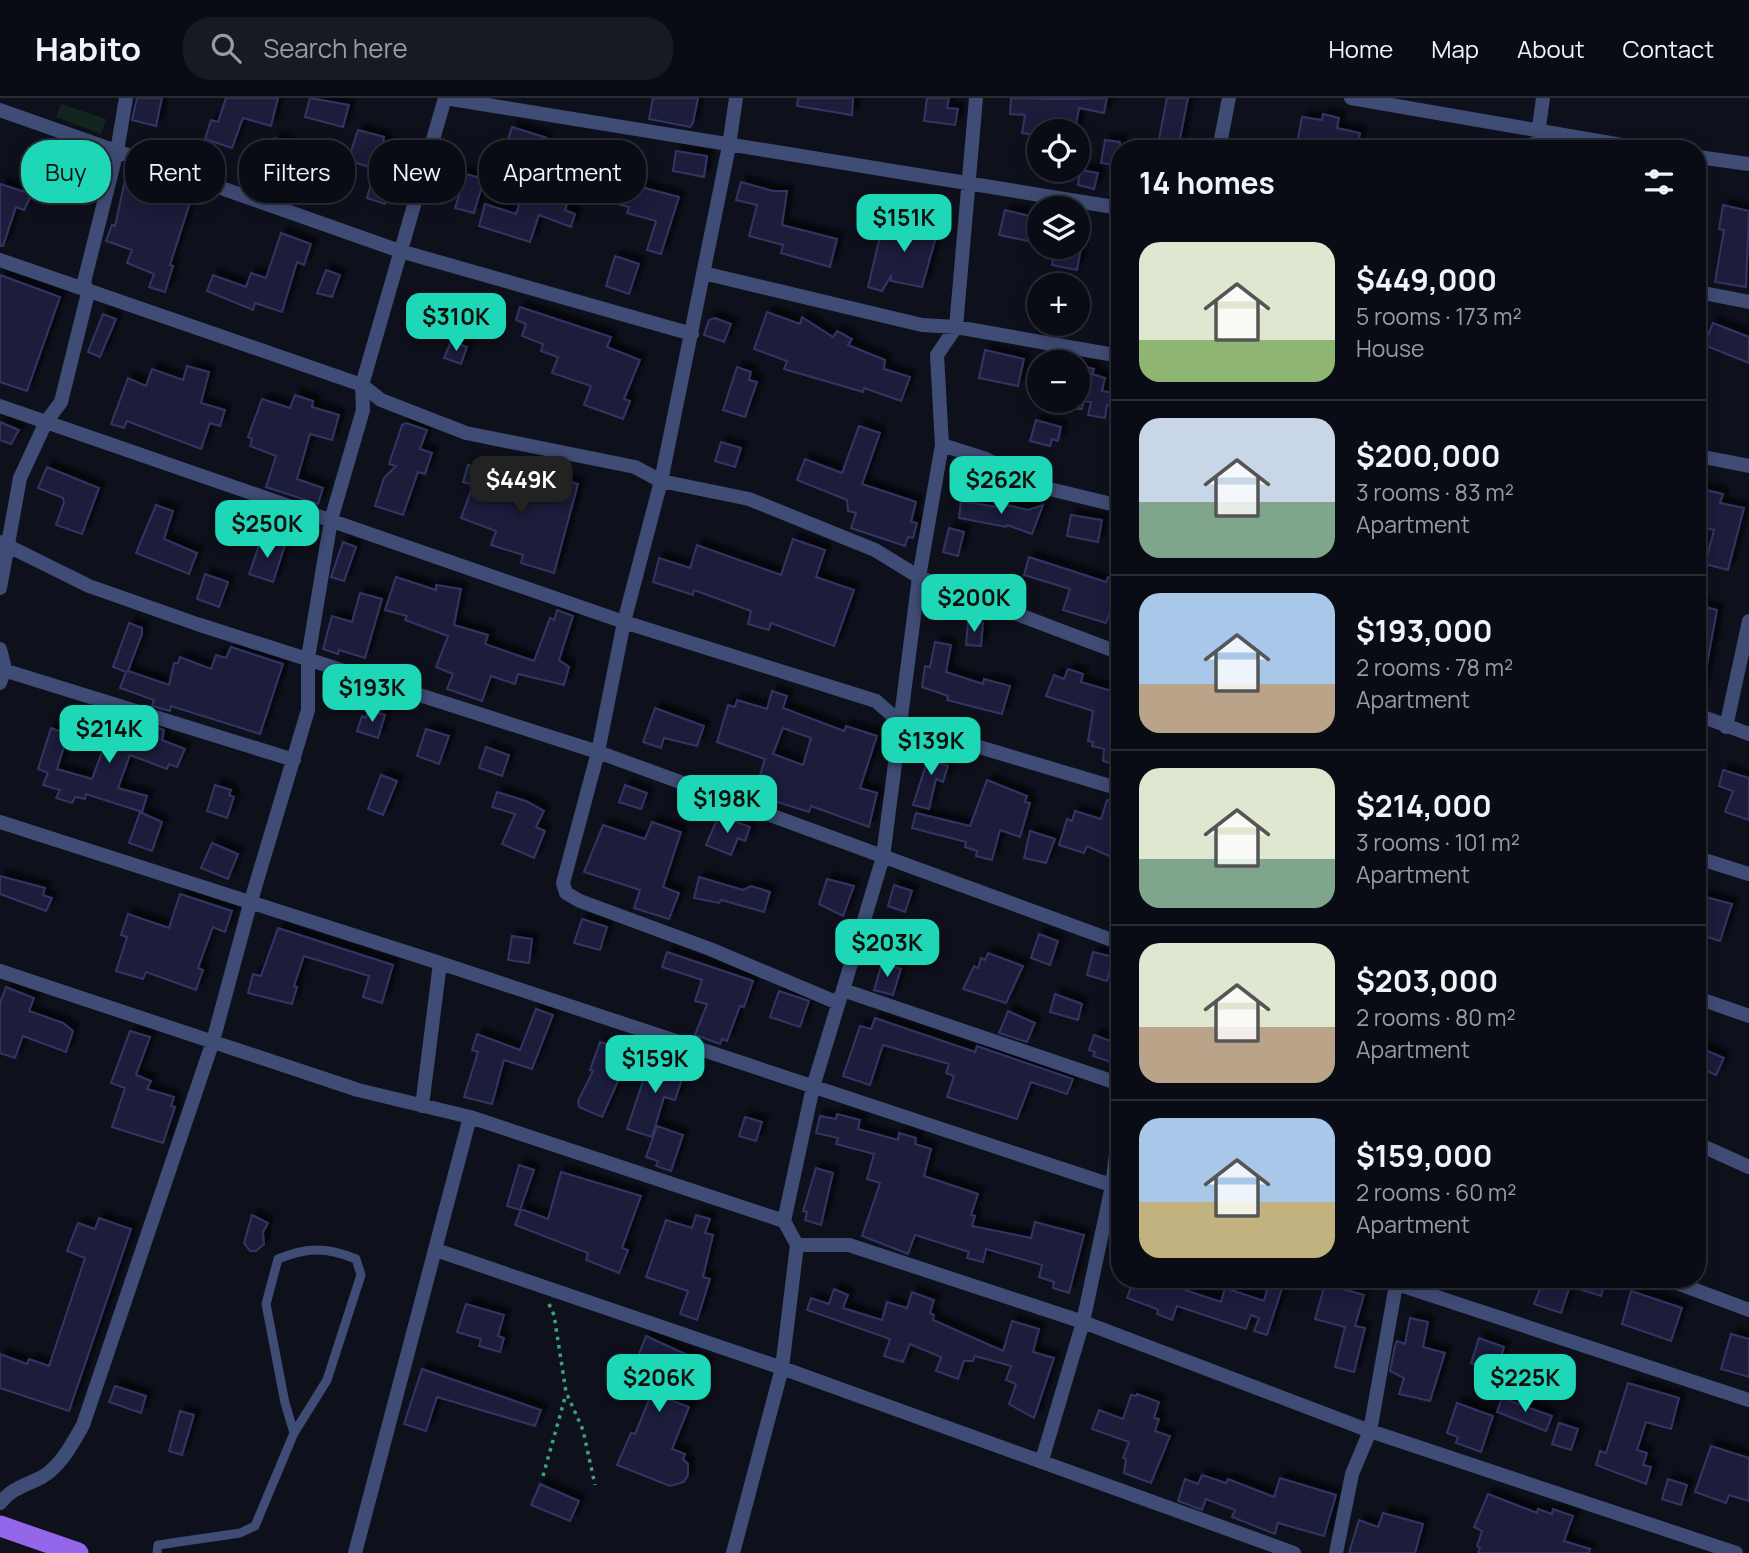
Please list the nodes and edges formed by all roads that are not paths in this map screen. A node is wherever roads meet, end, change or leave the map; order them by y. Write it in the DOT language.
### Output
graph roads {
  1 [pos="126,98"];
  2 [pos="445,98"];
  3 [pos="736,98"];
  4 [pos="976,98"];
  5 [pos="1229,98"];
  6 [pos="1351,98"];
  7 [pos="1543,98"];
  8 [pos="0,110"];
  9 [pos="1539,132"];
  10 [pos="1221,140"];
  11 [pos="1538,140"];
  12 [pos="1589,140"];
  13 [pos="729,146"];
  14 [pos="117,151"];
  15 [pos="1706,158"];
  16 [pos="1749,164"];
  17 [pos="970,184"];
  18 [pos="1111,207"];
  19 [pos="400,251"];
  20 [pos="0,260"];
  21 [pos="704,273"];
  22 [pos="88,293"];
  23 [pos="1706,294"];
  24 [pos="1749,302"];
  25 [pos="956,327"];
  26 [pos="692,334"];
  27 [pos="1111,354"];
  28 [pos="362,385"];
  29 [pos="0,406"];
  30 [pos="46,422"];
  31 [pos="942,445"];
  32 [pos="1706,458"];
  33 [pos="1749,466"];
  34 [pos="661,481"];
  35 [pos="1111,504"];
  36 [pos="331,520"];
  37 [pos="5,543"];
  38 [pos="919,577"];
  39 [pos="0,588"];
  40 [pos="1749,621"];
  41 [pos="624,622"];
  42 [pos="0,649"];
  43 [pos="1111,650"];
  44 [pos="308,658"];
  45 [pos="2,674"];
  46 [pos="1706,718"];
  47 [pos="902,724"];
  48 [pos="1726,727"];
  49 [pos="1749,734"];
  50 [pos="598,752"];
  51 [pos="294,760"];
  52 [pos="1111,786"];
  53 [pos="0,822"];
  54 [pos="883,857"];
  55 [pos="1706,861"];
  56 [pos="1749,874"];
  57 [pos="250,904"];
  58 [pos="1111,940"];
  59 [pos="440,962"];
  60 [pos="0,971"];
  61 [pos="841,997"];
  62 [pos="1706,1001"];
  63 [pos="1749,1016"];
  64 [pos="213,1041"];
  65 [pos="1111,1081"];
  66 [pos="813,1087"];
  67 [pos="422,1106"];
  68 [pos="470,1117"];
  69 [pos="1706,1148"];
  70 [pos="1749,1167"];
  71 [pos="1111,1185"];
  72 [pos="1111,1207"];
  73 [pos="784,1221"];
  74 [pos="797,1245"];
  75 [pos="436,1250"];
  76 [pos="1391,1288"];
  77 [pos="1413,1288"];
  78 [pos="1690,1288"];
  79 [pos="1749,1310"];
  80 [pos="1083,1322"];
  81 [pos="782,1368"];
  82 [pos="1749,1400"];
  83 [pos="1370,1430"];
  84 [pos="294,1433"];
  85 [pos="1042,1460"];
  86 [pos="0,1503"];
  87 [pos="0,1526"];
  88 [pos="79,1553"];
  89 [pos="157,1553"];
  90 [pos="355,1553"];
  91 [pos="733,1553"];
  92 [pos="1294,1553"];
  93 [pos="1336,1553"];
  94 [pos="1736,1553"];
  1 -- 14 [label="street"];
  2 -- 13 [label="street"];
  2 -- 19 [label="street"];
  3 -- 13 [label="street"];
  4 -- 17 [label="street"];
  5 -- 10 [label="street"];
  6 -- 9 [label="street"];
  7 -- 9 [label="street"];
  8 -- 14 [label="street"];
  9 -- 11 [label="street"];
  9 -- 12 [label="street"];
  13 -- 17 [label="street"];
  13 -- 21 [label="street"];
  14 -- 19 [label="street"];
  14 -- 22 [label="street"];
  15 -- 16 [label="street"];
  17 -- 18 [label="street"];
  17 -- 25 [label="street"];
  19 -- 26 [label="street"];
  19 -- 28 [label="street"];
  20 -- 22 [label="street"];
  21 -- 25 [label="street"];
  21 -- 26 [label="street"];
  22 -- 28 [label="street"];
  22 -- 30 [label="street"];
  23 -- 24 [label="street"];
  25 -- 27 [label="street"];
  25 -- 31 [label="street"];
  26 -- 34 [label="street"];
  28 -- 34 [label="street"];
  28 -- 36 [label="street"];
  29 -- 30 [label="street"];
  30 -- 36 [label="street"];
  30 -- 37 [label="street"];
  31 -- 35 [label="street"];
  31 -- 38 [label="street"];
  32 -- 33 [label="street"];
  34 -- 38 [label="street"];
  34 -- 41 [label="street"];
  36 -- 41 [label="street"];
  36 -- 44 [label="street"];
  37 -- 39 [label="street"];
  37 -- 44 [label="street"];
  38 -- 43 [label="street"];
  38 -- 47 [label="street"];
  40 -- 48 [label="street"];
  41 -- 47 [label="street"];
  41 -- 50 [label="street"];
  42 -- 45 [label="street"];
  44 -- 50 [label="street"];
  44 -- 51 [label="street"];
  45 -- 51 [label="street"];
  46 -- 48 [label="street"];
  47 -- 52 [label="street"];
  47 -- 54 [label="street"];
  48 -- 49 [label="street"];
  50 -- 54 [label="street"];
  50 -- 61 [label="street"];
  51 -- 57 [label="street"];
  53 -- 57 [label="street"];
  54 -- 58 [label="street"];
  54 -- 61 [label="street"];
  55 -- 56 [label="street"];
  57 -- 59 [label="street"];
  57 -- 64 [label="street"];
  59 -- 66 [label="street"];
  59 -- 67 [label="street"];
  60 -- 64 [label="street"];
  61 -- 65 [label="street"];
  61 -- 66 [label="street"];
  62 -- 63 [label="street"];
  64 -- 67 [label="street"];
  64 -- 86 [label="street"];
  66 -- 71 [label="street"];
  66 -- 73 [label="street"];
  67 -- 68 [label="street"];
  68 -- 73 [label="street"];
  68 -- 75 [label="street"];
  69 -- 70 [label="street"];
  72 -- 80 [label="street"];
  73 -- 74 [label="street"];
  74 -- 80 [label="street"];
  74 -- 81 [label="street"];
  75 -- 81 [label="street"];
  75 -- 90 [label="street"];
  76 -- 83 [label="street"];
  77 -- 82 [label="street"];
  78 -- 79 [label="street"];
  80 -- 83 [label="street"];
  80 -- 85 [label="street"];
  81 -- 85 [label="street"];
  81 -- 91 [label="street"];
  83 -- 93 [label="street"];
  83 -- 94 [label="street"];
  84 -- 84 [label="lane"];
  84 -- 89 [label="lane"];
  85 -- 92 [label="street"];
  87 -- 88 [label="main road"];
}
